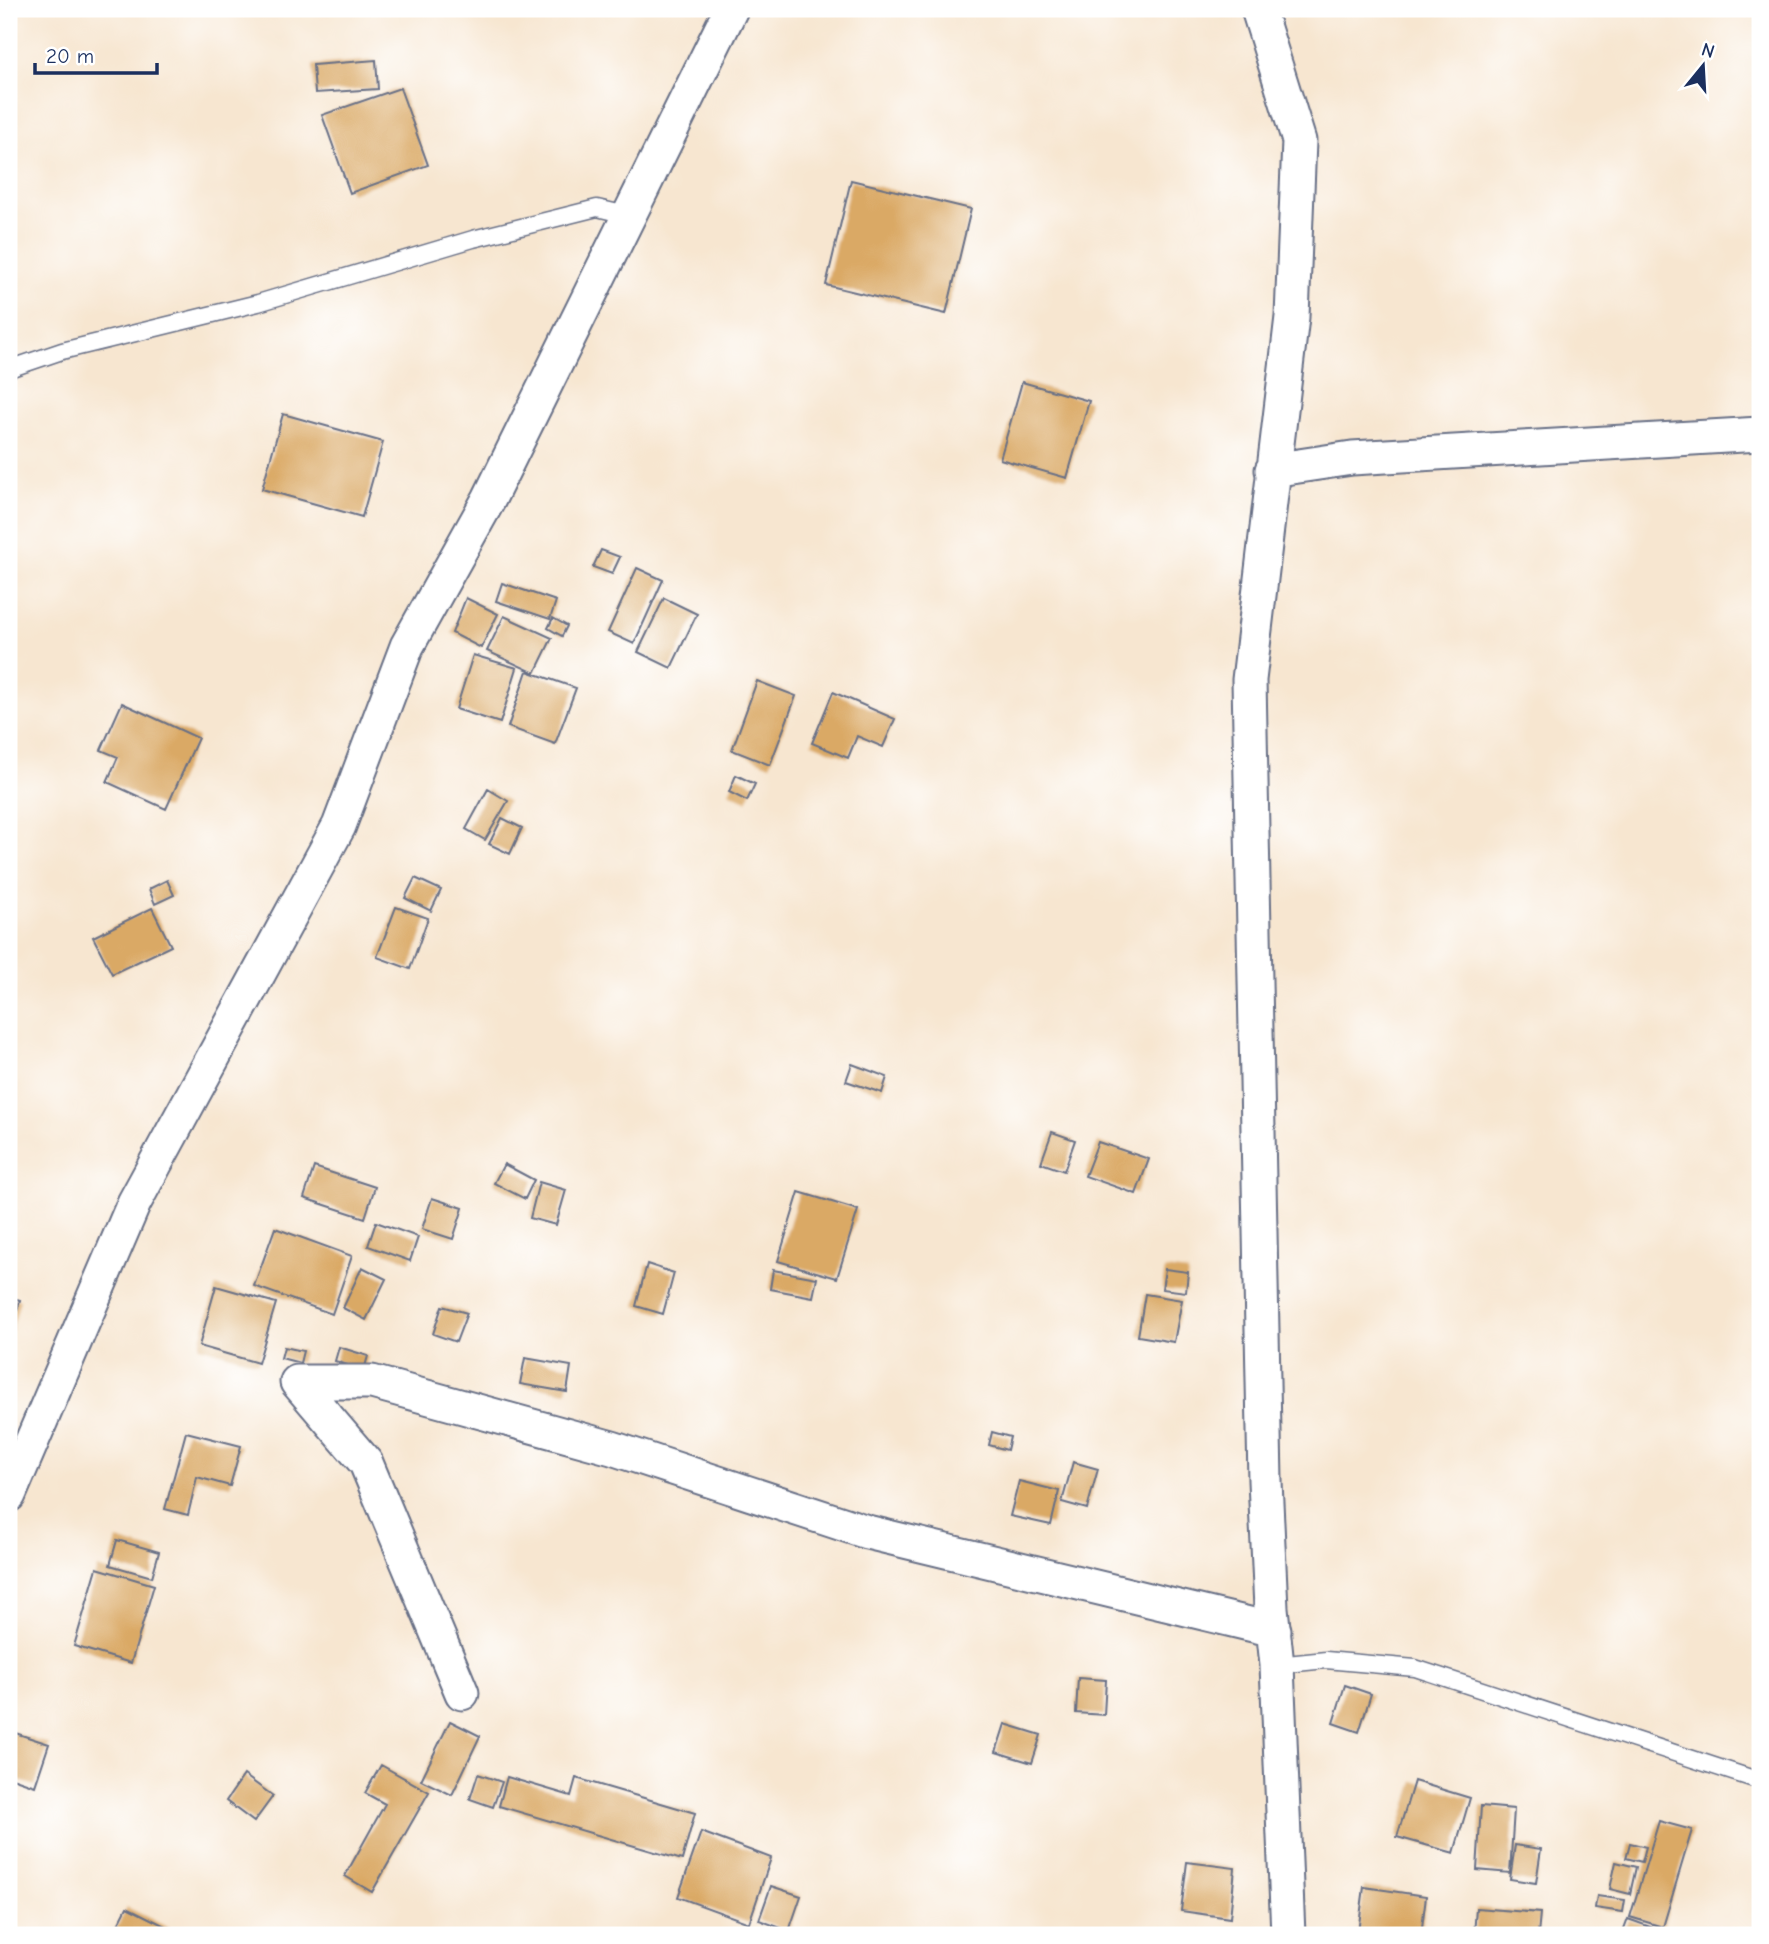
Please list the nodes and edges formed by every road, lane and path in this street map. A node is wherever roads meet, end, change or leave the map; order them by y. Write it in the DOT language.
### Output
graph roads {
  1 [pos="731,9"];
  2 [pos="1258,9"];
  3 [pos="631,216"];
  4 [pos="9,369"];
  5 [pos="1760,434"];
  6 [pos="1272,470"];
  7 [pos="9,1495"];
  8 [pos="1274,1630"];
  9 [pos="1277,1665"];
  10 [pos="461,1693"];
  11 [pos="1760,1781"];
  12 [pos="1288,1935"];
  1 -- 3 [label="street"];
  2 -- 6 [label="street"];
  3 -- 4 [label="lane"];
  3 -- 7 [label="street"];
  5 -- 6 [label="street"];
  6 -- 8 [label="street"];
  8 -- 9 [label="street"];
  8 -- 10 [label="street"];
  9 -- 11 [label="lane"];
  9 -- 12 [label="street"];
}
